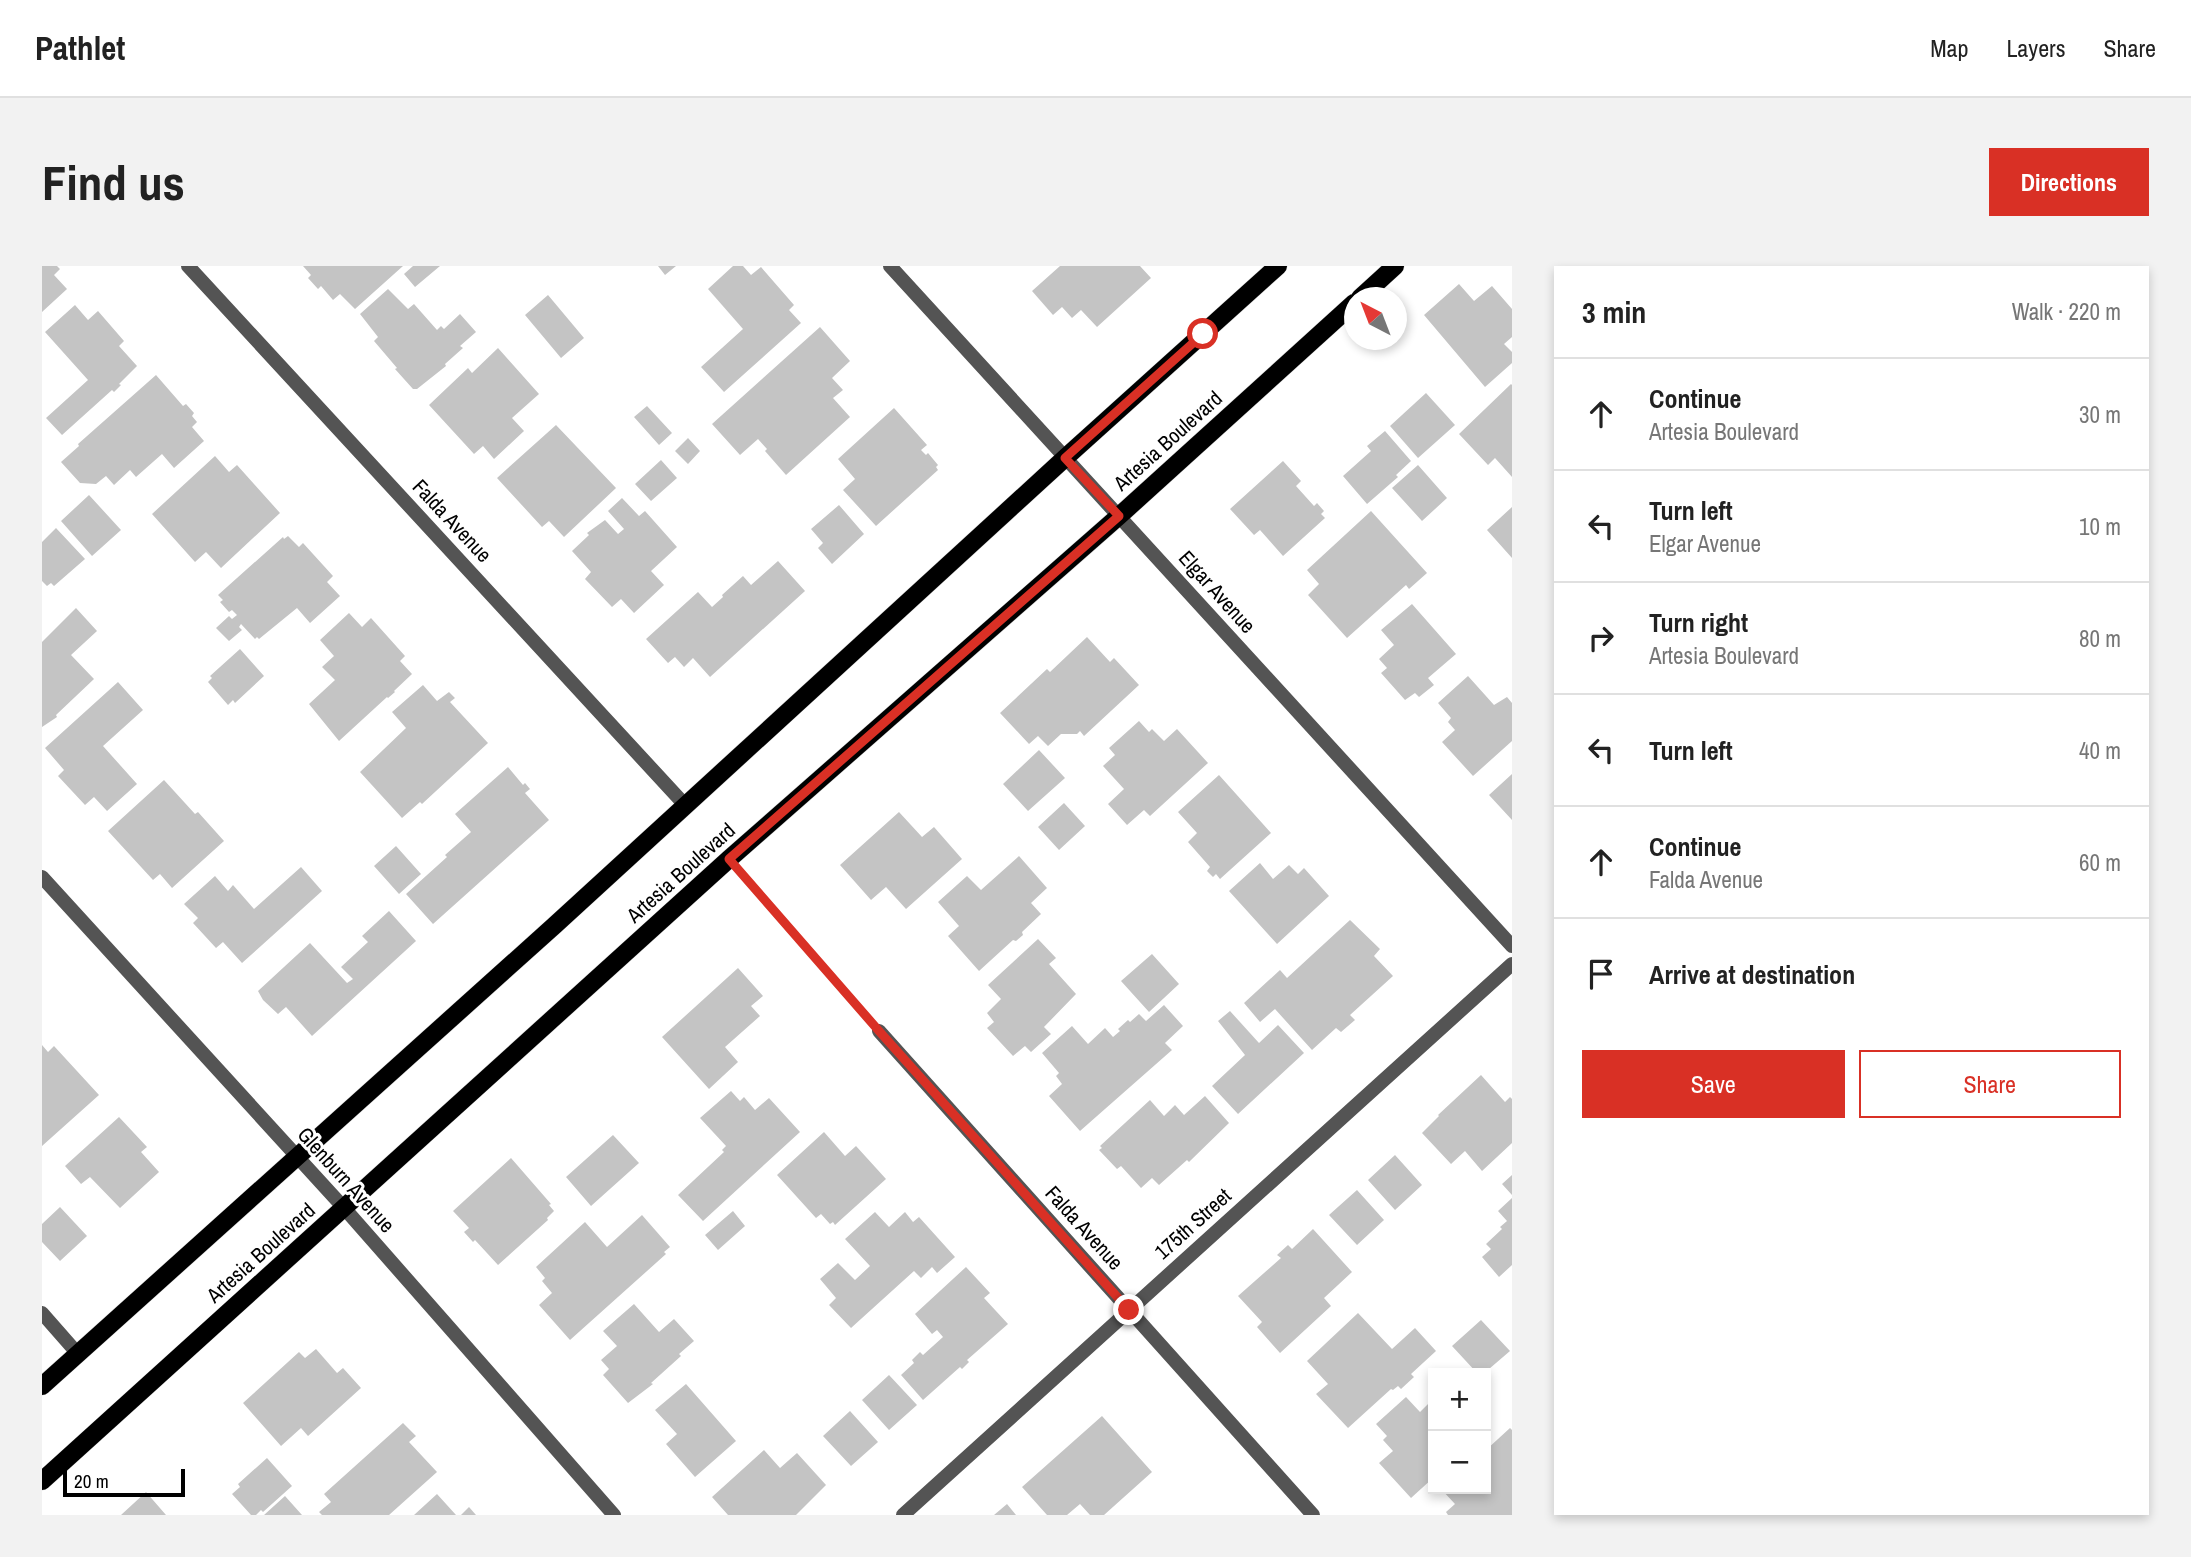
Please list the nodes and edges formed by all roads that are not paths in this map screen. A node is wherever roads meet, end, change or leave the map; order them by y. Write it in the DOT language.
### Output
graph roads {
  1 [pos="188,266"];
  2 [pos="890,266"];
  3 [pos="1278,266"];
  4 [pos="1395,266"];
  5 [pos="1372,287"];
  6 [pos="1344,312"];
  7 [pos="1065,458"];
  8 [pos="1119,516"];
  9 [pos="685,805"];
  10 [pos="42,877"];
  11 [pos="1512,946"];
  12 [pos="1512,964"];
  13 [pos="879,1031"];
  14 [pos="298,1157"];
  15 [pos="345,1209"];
  16 [pos="1129,1310"];
  17 [pos="42,1313"];
  18 [pos="78,1354"];
  19 [pos="42,1387"];
  20 [pos="42,1480"];
  21 [pos="614,1515"];
  22 [pos="903,1515"];
  23 [pos="1313,1515"];
  1 -- 9 [label="street, Falda Avenue"];
  2 -- 7 [label="street, Elgar Avenue"];
  3 -- 7 [label="main road"];
  4 -- 5 [label="main road"];
  6 -- 8 [label="main road, Artesia Boulevard"];
  7 -- 8 [label="street, Elgar Avenue"];
  7 -- 9 [label="main road"];
  8 -- 11 [label="street, Elgar Avenue"];
  8 -- 15 [label="main road, Artesia Boulevard"];
  9 -- 14 [label="main road"];
  10 -- 14 [label="street, Glenburn Avenue"];
  12 -- 16 [label="street, 175th Street"];
  13 -- 16 [label="street, Falda Avenue"];
  14 -- 15 [label="street, Glenburn Avenue"];
  14 -- 18 [label="main road"];
  15 -- 20 [label="main road, Artesia Boulevard"];
  15 -- 21 [label="street, Glenburn Avenue"];
  16 -- 22 [label="street, 175th Street"];
  16 -- 23 [label="street, Falda Avenue"];
  17 -- 18 [label="street"];
  18 -- 19 [label="main road"];
}
